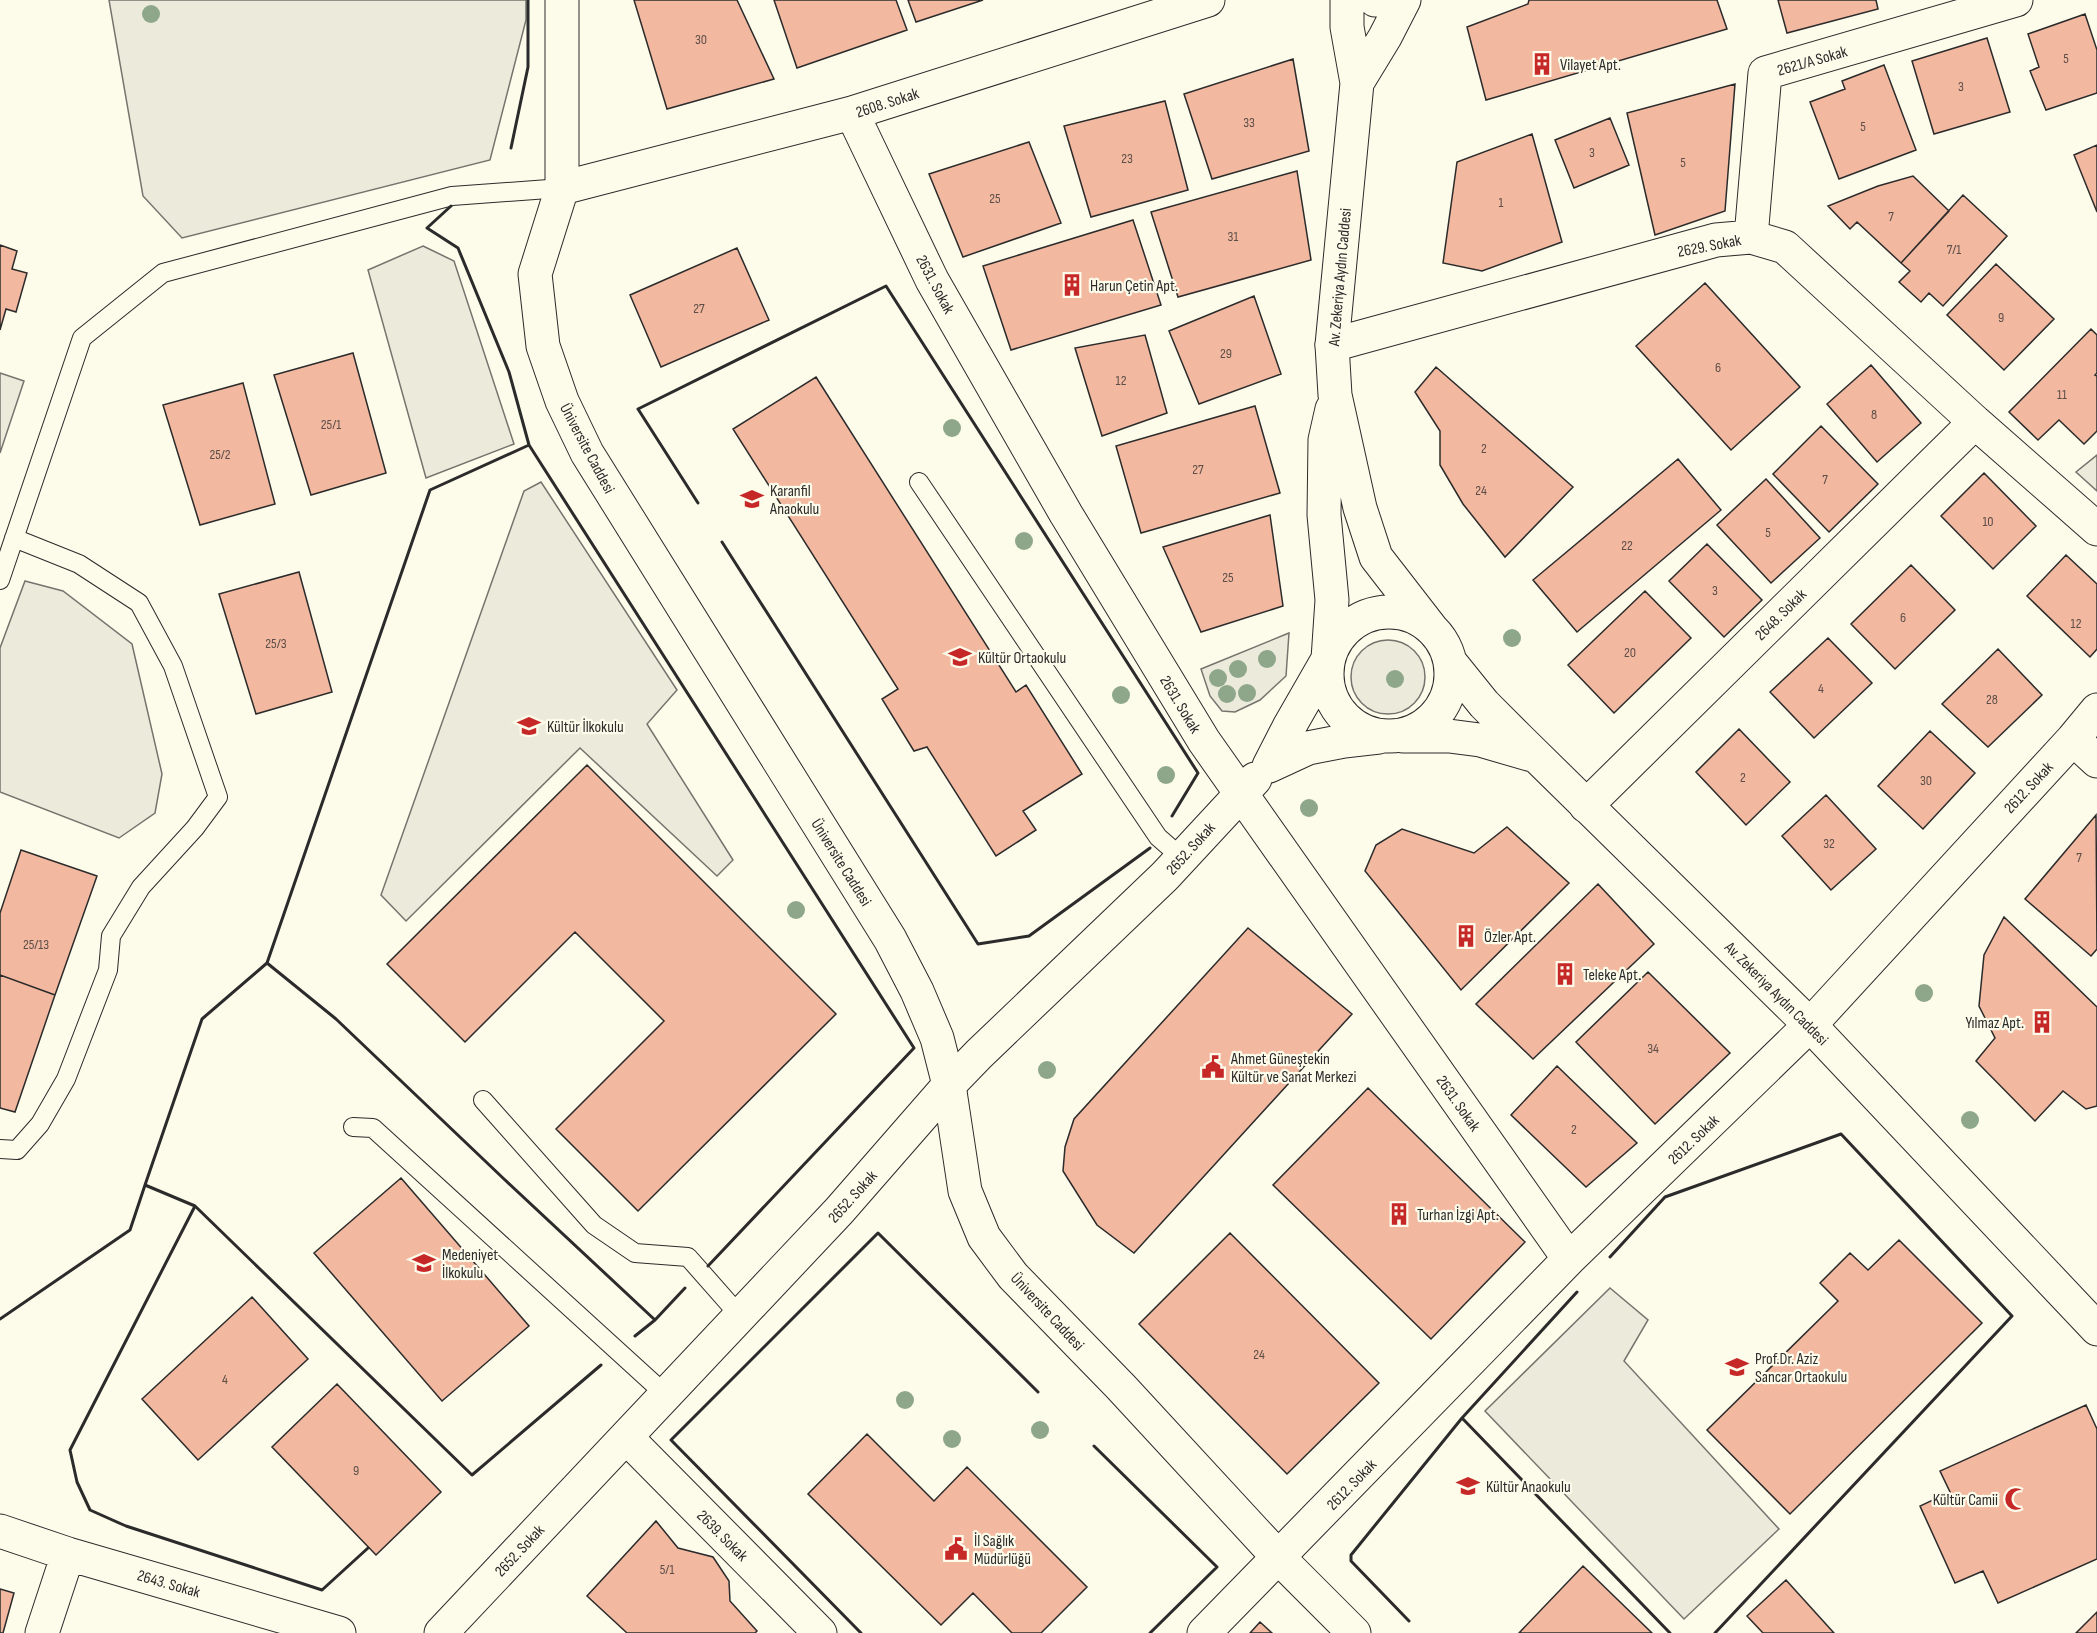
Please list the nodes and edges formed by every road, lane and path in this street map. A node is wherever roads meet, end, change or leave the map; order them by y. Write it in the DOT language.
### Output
graph roads {
  1 [pos="562,0"];
  2 [pos="1208,0"];
  3 [pos="1347,0"];
  4 [pos="1404,0"];
  5 [pos="2016,0"];
  6 [pos="1357,83"];
  7 [pos="852,113"];
  8 [pos="562,188"];
  9 [pos="1751,237"];
  10 [pos="1332,345"];
  11 [pos="1335,395"];
  12 [pos="1975,422"];
  13 [pos="919,483"];
  14 [pos="2097,529"];
  15 [pos="14,538"];
  16 [pos="0,579"];
  17 [pos="1431,627"];
  18 [pos="1328,659"];
  19 [pos="1451,663"];
  20 [pos="2097,710"];
  21 [pos="1389,736"];
  22 [pos="2073,739"];
  23 [pos="1537,757"];
  24 [pos="2097,761"];
  25 [pos="1269,766"];
  26 [pos="1240,793"];
  27 [pos="1586,806"];
  28 [pos="1182,858"];
  29 [pos="1810,1025"];
  30 [pos="949,1085"];
  31 [pos="483,1100"];
  32 [pos="353,1127"];
  33 [pos="0,1149"];
  34 [pos="1569,1258"];
  35 [pos="740,1316"];
  36 [pos="2097,1329"];
  37 [pos="666,1395"];
  38 [pos="626,1437"];
  39 [pos="0,1532"];
  40 [pos="69,1554"];
  41 [pos="1279,1558"];
  42 [pos="42,1633"];
  43 [pos="339,1633"];
  44 [pos="441,1633"];
  45 [pos="820,1633"];
  46 [pos="1204,1633"];
  47 [pos="1354,1633"];
  1 -- 8 [label="street, Üniversite Caddesi"];
  2 -- 7 [label="street, 2608. Sokak"];
  3 -- 6 [label="street"];
  4 -- 6 [label="street"];
  5 -- 9 [label="street, 2621/A Sokak"];
  6 -- 10 [label="street, Av. Zekeriya Aydın Caddesi"];
  7 -- 8 [label="street, 2608. Sokak"];
  7 -- 26 [label="street, 2631. Sokak"];
  8 -- 15 [label="lane"];
  8 -- 30 [label="street, Üniversite Caddesi"];
  9 -- 10 [label="street, 2629. Sokak"];
  9 -- 12 [label="street, 2629. Sokak"];
  10 -- 11 [label="street, Av. Zekeriya Aydın Caddesi"];
  11 -- 17 [label="street, Av. Zekeriya Aydın Caddesi"];
  11 -- 18 [label="street"];
  12 -- 14 [label="street, 2629. Sokak"];
  12 -- 27 [label="street, 2648. Sokak"];
  13 -- 28 [label="lane"];
  15 -- 16 [label="lane"];
  15 -- 33 [label="lane"];
  17 -- 18 [label="street"];
  17 -- 19 [label="street"];
  18 -- 21 [label="street"];
  18 -- 25 [label="street"];
  19 -- 21 [label="street"];
  19 -- 23 [label="street, Av. Zekeriya Aydın Caddesi"];
  20 -- 22 [label="street, 2612. Sokak"];
  21 -- 23 [label="street"];
  21 -- 25 [label="street"];
  22 -- 24 [label="street"];
  22 -- 29 [label="street, 2612. Sokak"];
  23 -- 27 [label="street, Av. Zekeriya Aydın Caddesi"];
  25 -- 26 [label="street, 2652. Sokak"];
  26 -- 28 [label="street, 2652. Sokak"];
  26 -- 34 [label="street, 2631. Sokak"];
  27 -- 29 [label="street, Av. Zekeriya Aydın Caddesi"];
  28 -- 30 [label="street, 2652. Sokak"];
  29 -- 34 [label="street, 2612. Sokak"];
  29 -- 36 [label="street, Av. Zekeriya Aydın Caddesi"];
  30 -- 35 [label="street, 2652. Sokak"];
  30 -- 41 [label="street, Üniversite Caddesi"];
  31 -- 35 [label="lane"];
  32 -- 37 [label="lane"];
  34 -- 41 [label="street, 2612. Sokak"];
  35 -- 37 [label="street, 2652. Sokak"];
  37 -- 38 [label="street, 2652. Sokak"];
  38 -- 44 [label="street, 2652. Sokak"];
  38 -- 45 [label="street, 2639. Sokak"];
  39 -- 40 [label="street, 2643. Sokak"];
  40 -- 42 [label="street"];
  40 -- 43 [label="street, 2643. Sokak"];
  41 -- 46 [label="street, 2612. Sokak"];
  41 -- 47 [label="street, Üniversite Caddesi"];
}
